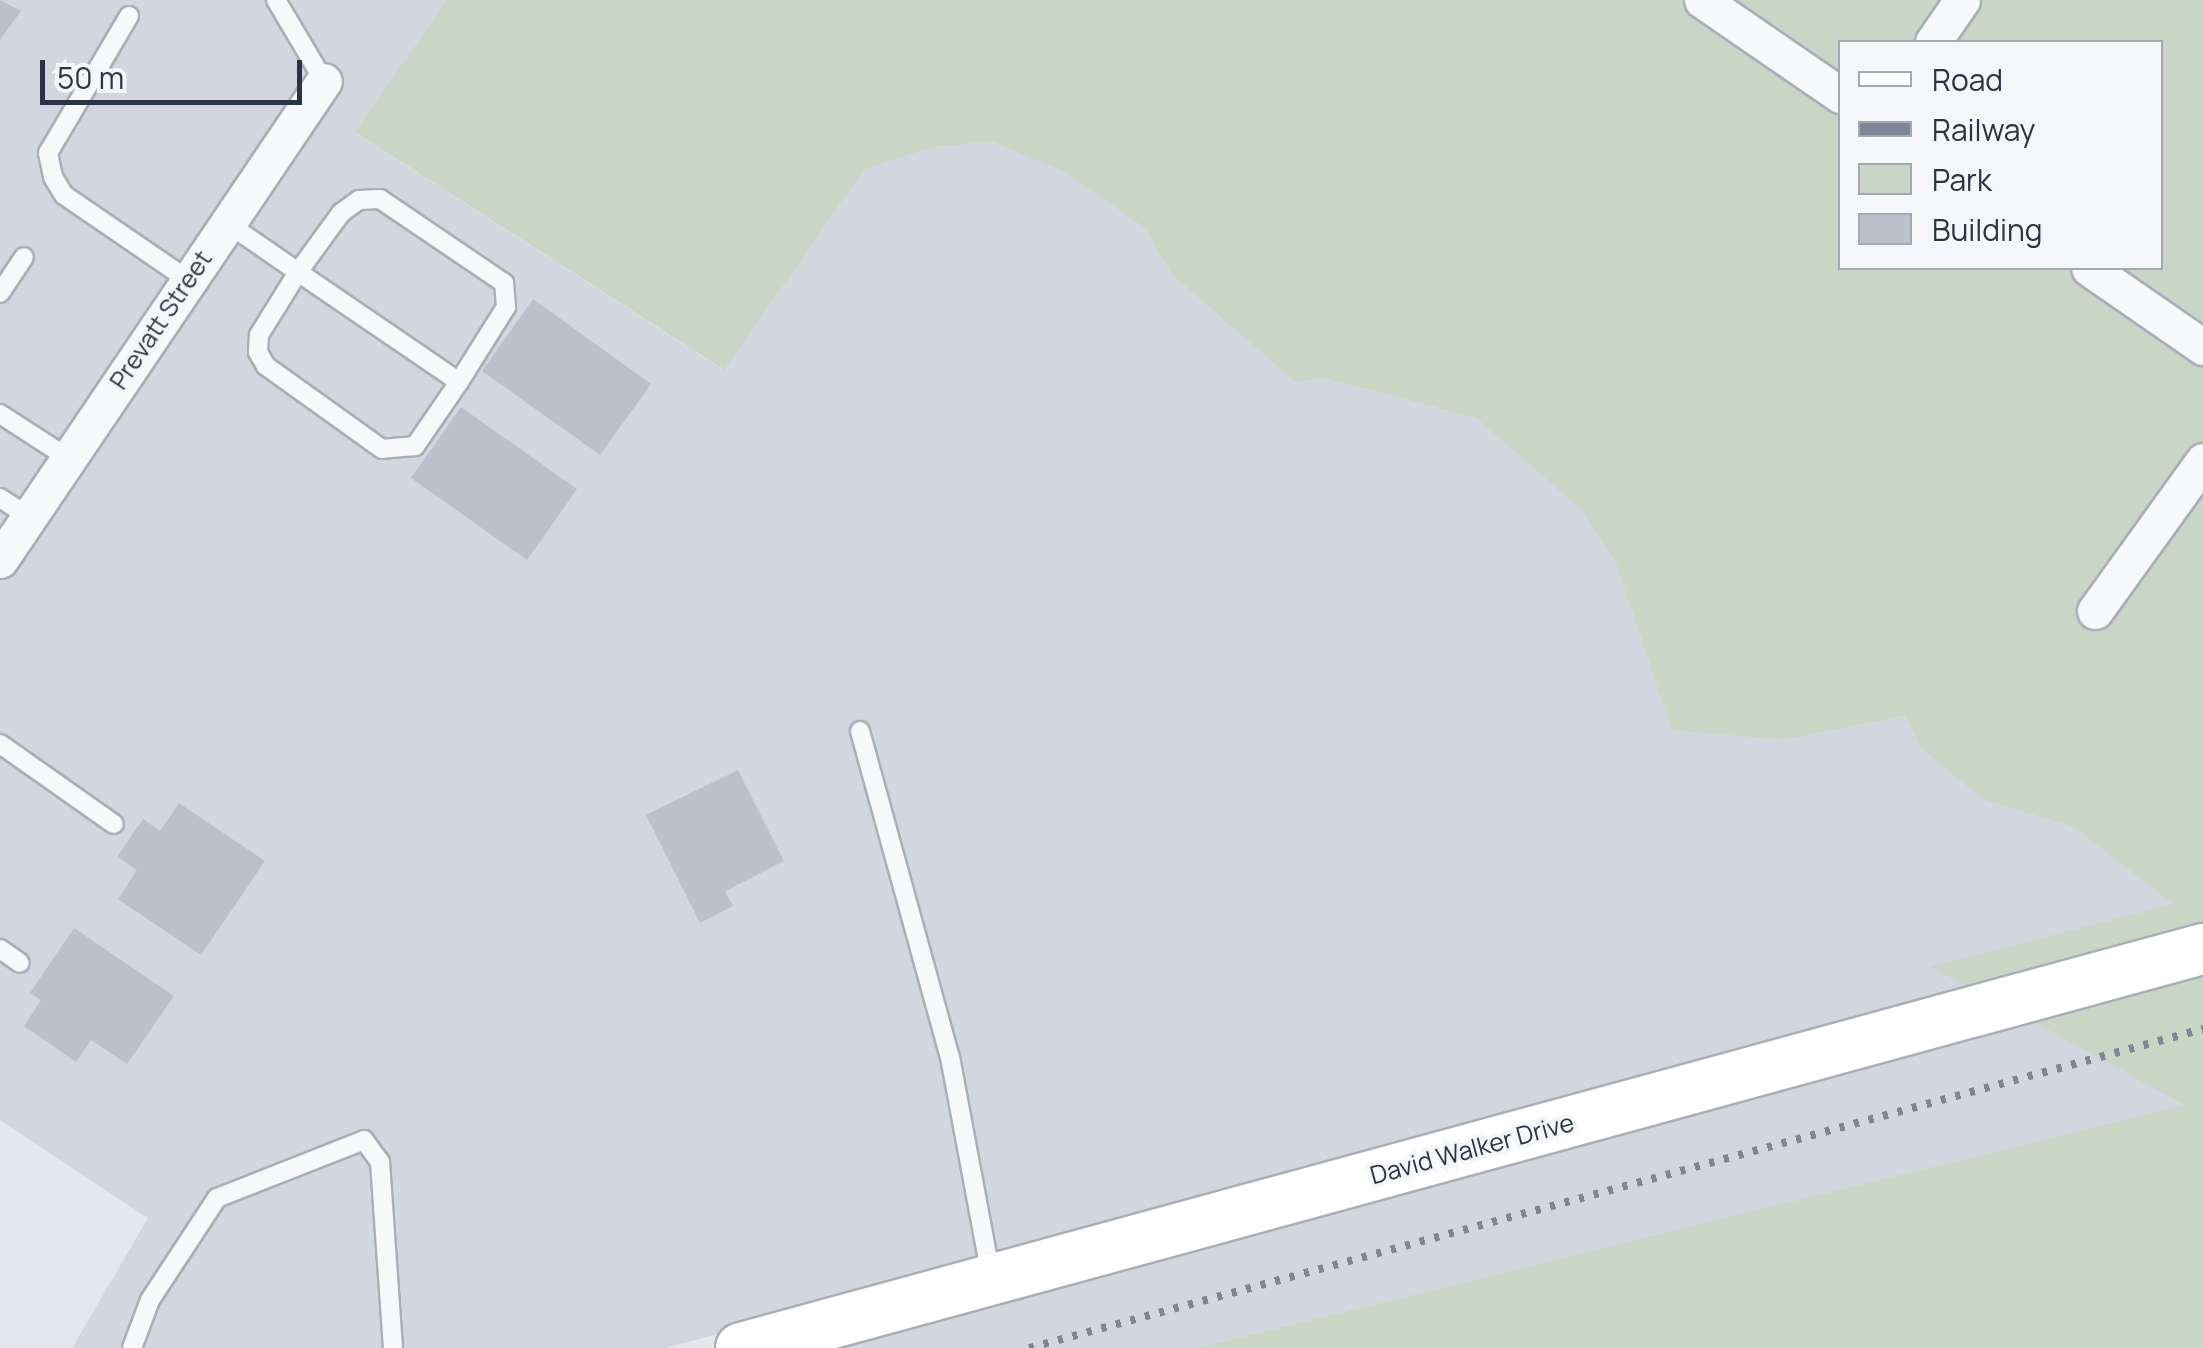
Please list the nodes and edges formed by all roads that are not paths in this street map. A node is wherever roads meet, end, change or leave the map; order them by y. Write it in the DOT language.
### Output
graph roads {
  1 [pos="276,0"];
  2 [pos="1702,0"];
  3 [pos="1962,0"];
  4 [pos="129,16"];
  5 [pos="1934,40"];
  6 [pos="324,81"];
  7 [pos="1838,93"];
  8 [pos="228,222"];
  9 [pos="24,257"];
  10 [pos="2093,270"];
  11 [pos="298,272"];
  12 [pos="188,280"];
  13 [pos="0,293"];
  14 [pos="2203,346"];
  15 [pos="458,382"];
  16 [pos="0,414"];
  17 [pos="68,458"];
  18 [pos="2203,461"];
  19 [pos="14,507"];
  20 [pos="0,560"];
  21 [pos="2096,611"];
  22 [pos="860,731"];
  23 [pos="0,744"];
  24 [pos="114,824"];
  25 [pos="0,949"];
  26 [pos="2203,949"];
  27 [pos="20,963"];
  28 [pos="992,1281"];
  29 [pos="132,1348"];
  30 [pos="393,1348"];
  31 [pos="741,1348"];
  1 -- 6 [label="lane"];
  2 -- 7 [label="street"];
  3 -- 5 [label="street"];
  4 -- 12 [label="lane"];
  6 -- 8 [label="street, Prevatt Street"];
  8 -- 11 [label="lane"];
  8 -- 12 [label="street, Prevatt Street"];
  9 -- 13 [label="lane"];
  10 -- 14 [label="street"];
  11 -- 15 [label="lane"];
  11 -- 15 [label="lane"];
  11 -- 15 [label="lane"];
  12 -- 17 [label="street, Prevatt Street"];
  16 -- 17 [label="lane"];
  17 -- 19 [label="street, Prevatt Street"];
  18 -- 21 [label="street"];
  19 -- 20 [label="street, Prevatt Street"];
  22 -- 28 [label="lane"];
  23 -- 24 [label="lane"];
  25 -- 27 [label="lane"];
  26 -- 28 [label="street, David Walker Drive"];
  28 -- 31 [label="street, David Walker Drive"];
  29 -- 30 [label="lane"];
}
